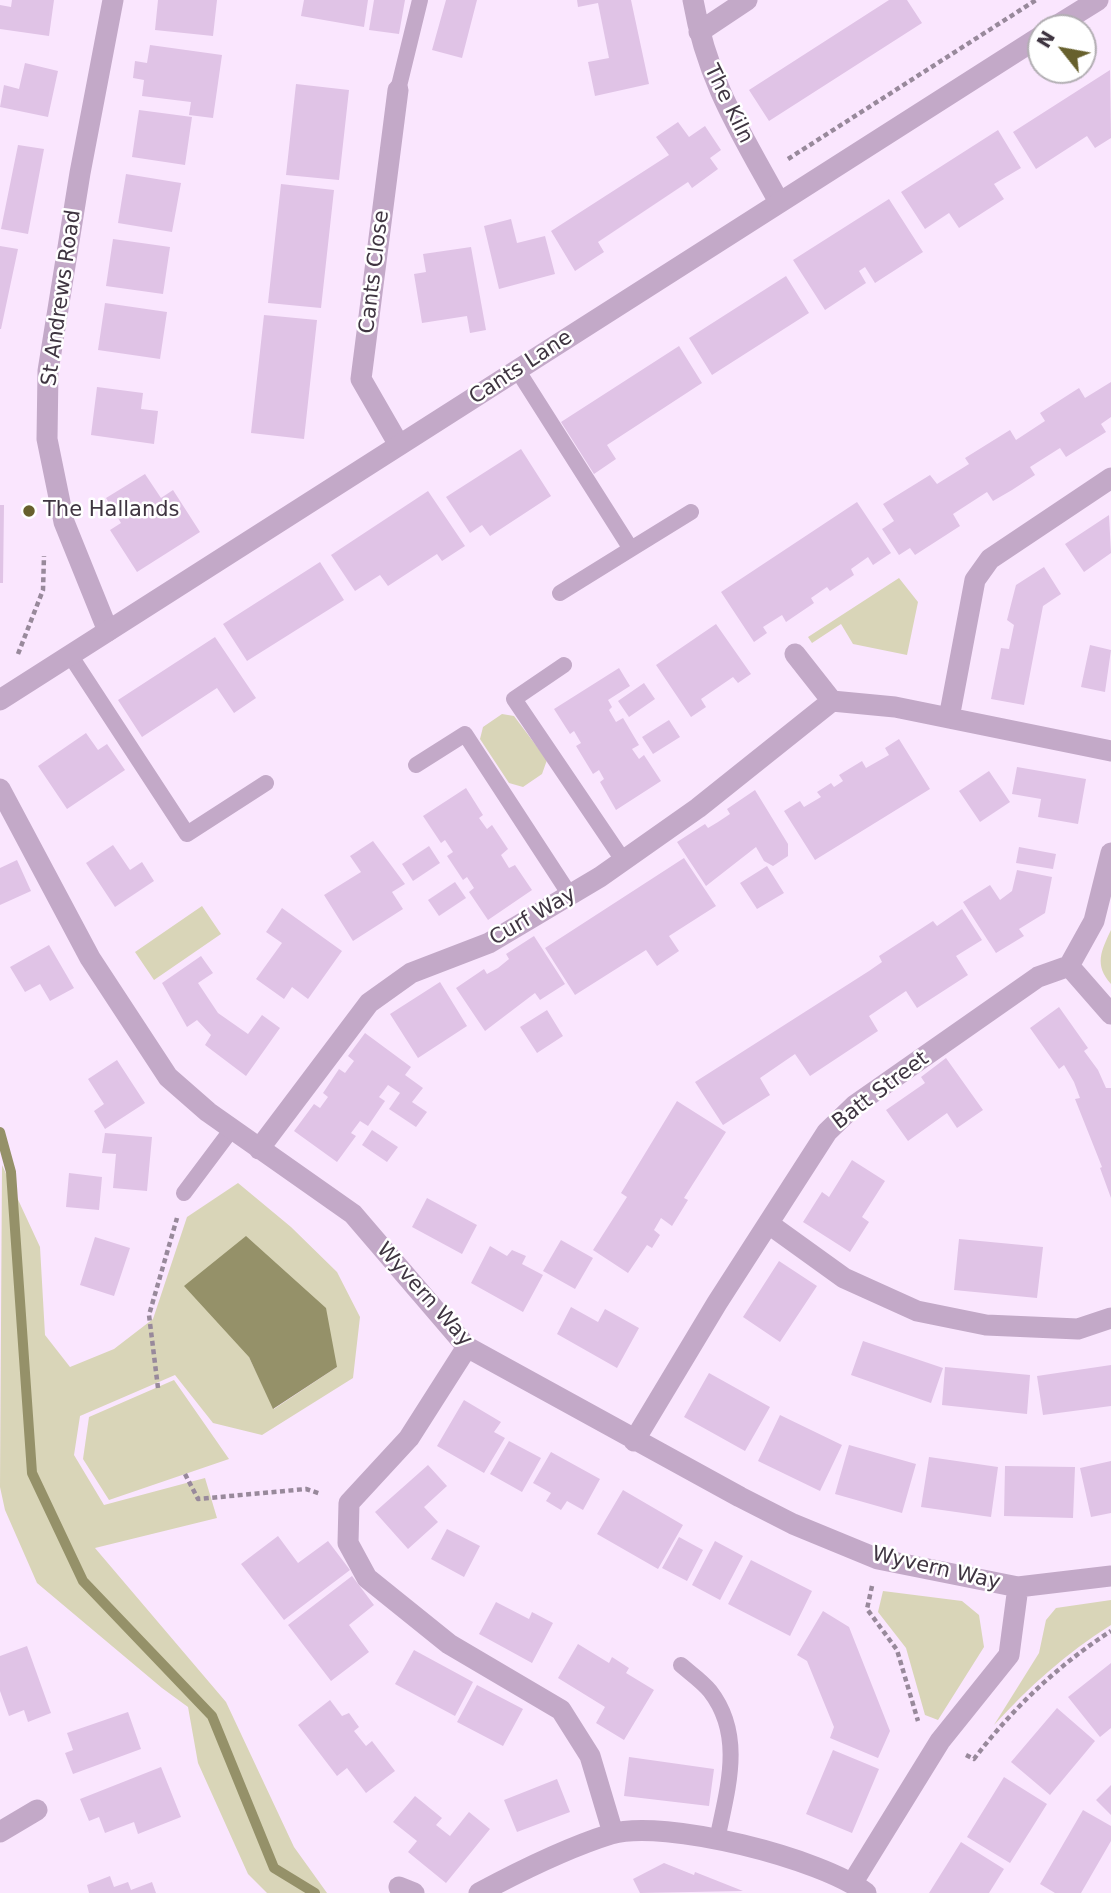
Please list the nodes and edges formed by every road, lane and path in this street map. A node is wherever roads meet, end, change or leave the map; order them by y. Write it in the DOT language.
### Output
graph roads {
  1 [pos="113,0"];
  2 [pos="420,0"];
  3 [pos="693,0"];
  4 [pos="747,0"];
  5 [pos="1036,0"];
  6 [pos="1098,0"];
  7 [pos="1076,14"];
  8 [pos="699,32"];
  9 [pos="1027,45"];
  10 [pos="398,90"];
  11 [pos="764,174"];
  12 [pos="779,202"];
  13 [pos="517,371"];
  14 [pos="400,445"];
  15 [pos="1111,478"];
  16 [pos="691,512"];
  17 [pos="631,549"];
  18 [pos="560,593"];
  19 [pos="108,631"];
  20 [pos="794,654"];
  21 [pos="70,655"];
  22 [pos="564,665"];
  23 [pos="0,700"];
  24 [pos="832,701"];
  25 [pos="949,718"];
  26 [pos="1111,751"];
  27 [pos="416,765"];
  28 [pos="266,783"];
  29 [pos="0,789"];
  30 [pos="1111,853"];
  31 [pos="623,860"];
  32 [pos="570,895"];
  33 [pos="1069,966"];
  34 [pos="1111,1014"];
  35 [pos="232,1129"];
  36 [pos="259,1149"];
  37 [pos="184,1193"];
  38 [pos="769,1224"];
  39 [pos="1111,1318"];
  40 [pos="467,1347"];
  41 [pos="158,1388"];
  42 [pos="634,1441"];
  43 [pos="185,1474"];
  44 [pos="349,1503"];
  45 [pos="878,1559"];
  46 [pos="1111,1576"];
  47 [pos="1018,1587"];
  48 [pos="1111,1631"];
  49 [pos="681,1665"];
  50 [pos="940,1741"];
  51 [pos="37,1810"];
  52 [pos="0,1832"];
  53 [pos="613,1833"];
  54 [pos="717,1840"];
  55 [pos="859,1888"];
  56 [pos="479,1893"];
  1 -- 19 [label="street, St Andrews Road"];
  2 -- 10 [label="lane"];
  3 -- 8 [label="street, The Kiln"];
  4 -- 8 [label="street"];
  5 -- 11 [label="path"];
  6 -- 7 [label="street"];
  8 -- 11 [label="street, The Kiln"];
  9 -- 12 [label="street, Cants Lane"];
  10 -- 14 [label="street, Cants Close"];
  11 -- 12 [label="street, The Kiln"];
  12 -- 13 [label="street, Cants Lane"];
  13 -- 14 [label="street, Cants Lane"];
  13 -- 17 [label="lane"];
  14 -- 19 [label="street, Cants Lane"];
  15 -- 25 [label="street"];
  16 -- 17 [label="lane"];
  17 -- 18 [label="lane"];
  19 -- 21 [label="street, Cants Lane"];
  20 -- 24 [label="street"];
  21 -- 23 [label="street, Cants Lane"];
  21 -- 28 [label="lane"];
  22 -- 31 [label="lane"];
  24 -- 25 [label="street"];
  24 -- 31 [label="street, Curf Way"];
  25 -- 26 [label="street"];
  27 -- 32 [label="lane"];
  29 -- 35 [label="street, Wyvern Way"];
  30 -- 33 [label="street"];
  31 -- 32 [label="street, Curf Way"];
  32 -- 36 [label="street, Curf Way"];
  33 -- 34 [label="street"];
  33 -- 38 [label="street, Batt Street"];
  35 -- 36 [label="street, Wyvern Way"];
  35 -- 37 [label="lane"];
  36 -- 40 [label="street, Wyvern Way"];
  37 -- 41 [label="path"];
  38 -- 39 [label="street"];
  38 -- 42 [label="street, Batt Street"];
  40 -- 42 [label="street, Wyvern Way"];
  40 -- 44 [label="street"];
  42 -- 45 [label="street, Wyvern Way"];
  43 -- 44 [label="path"];
  44 -- 53 [label="street"];
  45 -- 47 [label="street, Wyvern Way"];
  45 -- 50 [label="path"];
  46 -- 47 [label="street, Wyvern Way"];
  47 -- 50 [label="street, Wyvern Way"];
  48 -- 50 [label="path"];
  49 -- 54 [label="lane"];
  50 -- 55 [label="street, Wyvern Way"];
  51 -- 52 [label="street"];
  53 -- 54 [label="street"];
  53 -- 56 [label="street"];
  54 -- 55 [label="street"];
}
